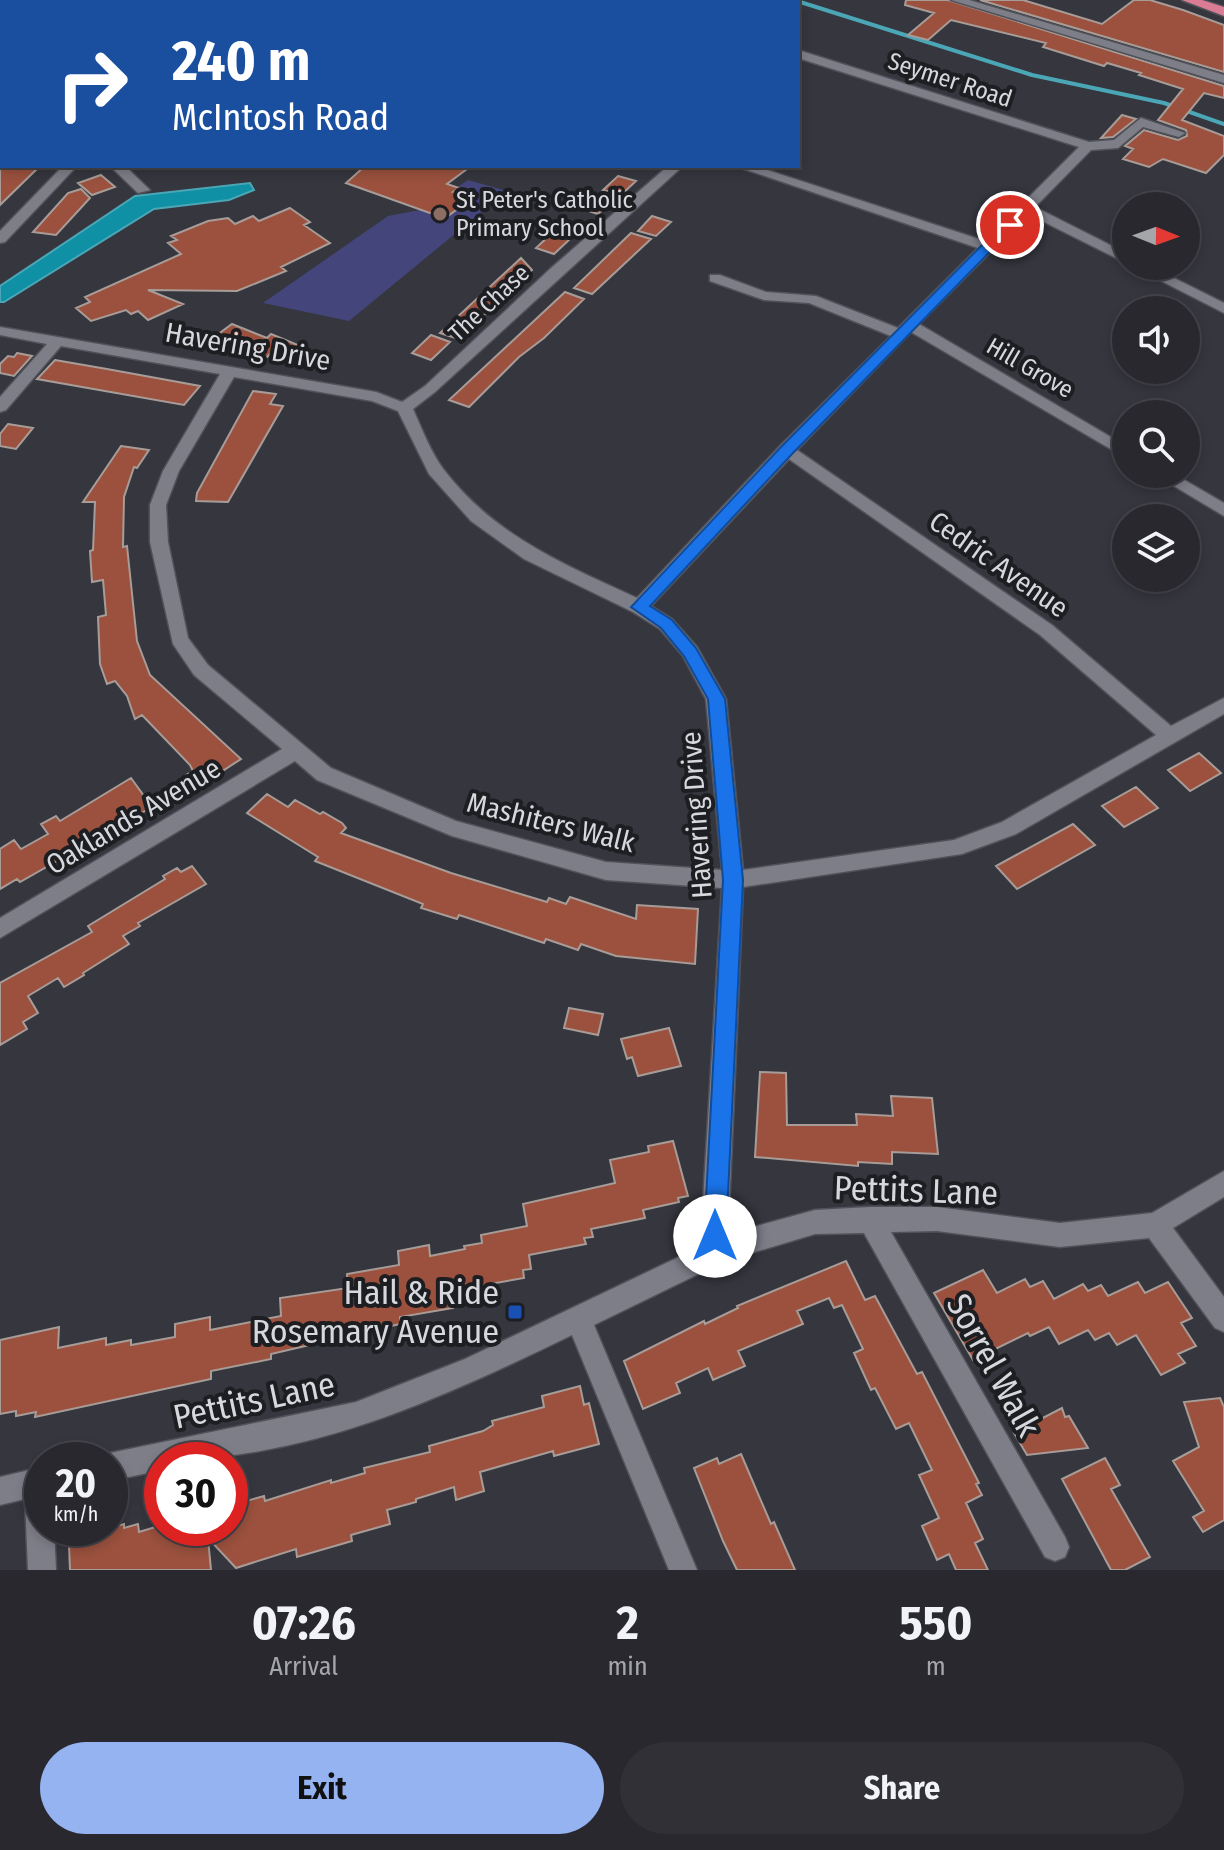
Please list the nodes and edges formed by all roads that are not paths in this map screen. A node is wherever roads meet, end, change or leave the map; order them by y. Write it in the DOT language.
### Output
graph roads {
  1 [pos="957,0"];
  2 [pos="1189,0"];
  3 [pos="1224,12"];
  4 [pos="800,55"];
  5 [pos="1224,79"];
  6 [pos="1179,133"];
  7 [pos="1088,146"];
  8 [pos="68,168"];
  9 [pos="119,168"];
  10 [pos="674,168"];
  11 [pos="748,168"];
  12 [pos="143,190"];
  13 [pos="1026,208"];
  14 [pos="0,239"];
  15 [pos="989,247"];
  16 [pos="1112,252"];
  17 [pos="715,278"];
  18 [pos="1167,280"];
  19 [pos="1224,309"];
  20 [pos="904,330"];
  21 [pos="0,331"];
  22 [pos="58,341"];
  23 [pos="230,371"];
  24 [pos="0,407"];
  25 [pos="404,408"];
  26 [pos="1112,445"];
  27 [pos="786,450"];
  28 [pos="1186,488"];
  29 [pos="1224,510"];
  30 [pos="639,607"];
  31 [pos="1224,705"];
  32 [pos="1170,736"];
  33 [pos="295,751"];
  34 [pos="733,880"];
  35 [pos="1,926"];
  36 [pos="1224,1183"];
  37 [pos="870,1219"];
  38 [pos="1155,1225"];
  39 [pos="722,1250"];
  40 [pos="578,1317"];
  41 [pos="1224,1319"];
  42 [pos="128,1463"];
  43 [pos="24,1485"];
  44 [pos="0,1491"];
  45 [pos="41,1546"];
  46 [pos="1055,1547"];
  47 [pos="42,1570"];
  48 [pos="683,1570"];
  1 -- 5 [label="street"];
  2 -- 3 [label="highway"];
  4 -- 7 [label="street, Seymer Road"];
  6 -- 7 [label="street"];
  7 -- 13 [label="street"];
  8 -- 14 [label="street"];
  9 -- 12 [label="street"];
  10 -- 25 [label="street, The Chase"];
  11 -- 15 [label="street"];
  13 -- 15 [label="street"];
  13 -- 16 [label="street"];
  15 -- 20 [label="street"];
  17 -- 20 [label="street, Hill Grove"];
  18 -- 19 [label="street"];
  20 -- 26 [label="street, Hill Grove"];
  20 -- 27 [label="street"];
  21 -- 22 [label="street, Havering Drive"];
  22 -- 23 [label="street, Havering Drive"];
  22 -- 24 [label="street"];
  23 -- 25 [label="street, Havering Drive"];
  23 -- 33 [label="street, Mashiters Walk"];
  25 -- 30 [label="street, Havering Drive"];
  27 -- 30 [label="street"];
  27 -- 32 [label="street, Cedric Avenue"];
  28 -- 29 [label="street"];
  30 -- 34 [label="street, Havering Drive"];
  31 -- 32 [label="street, Mashiters Walk"];
  32 -- 34 [label="street, Mashiters Walk"];
  33 -- 34 [label="street, Mashiters Walk"];
  33 -- 35 [label="street, Oaklands Avenue"];
  34 -- 39 [label="street, Havering Drive"];
  36 -- 38 [label="street, Pettits Lane"];
  37 -- 38 [label="street, Pettits Lane"];
  37 -- 39 [label="street, Pettits Lane"];
  37 -- 46 [label="street, Sorrel Walk"];
  38 -- 41 [label="street"];
  39 -- 40 [label="street, Pettits Lane"];
  40 -- 42 [label="street, Pettits Lane"];
  40 -- 48 [label="street"];
  43 -- 44 [label="street"];
  45 -- 47 [label="street"];
}
